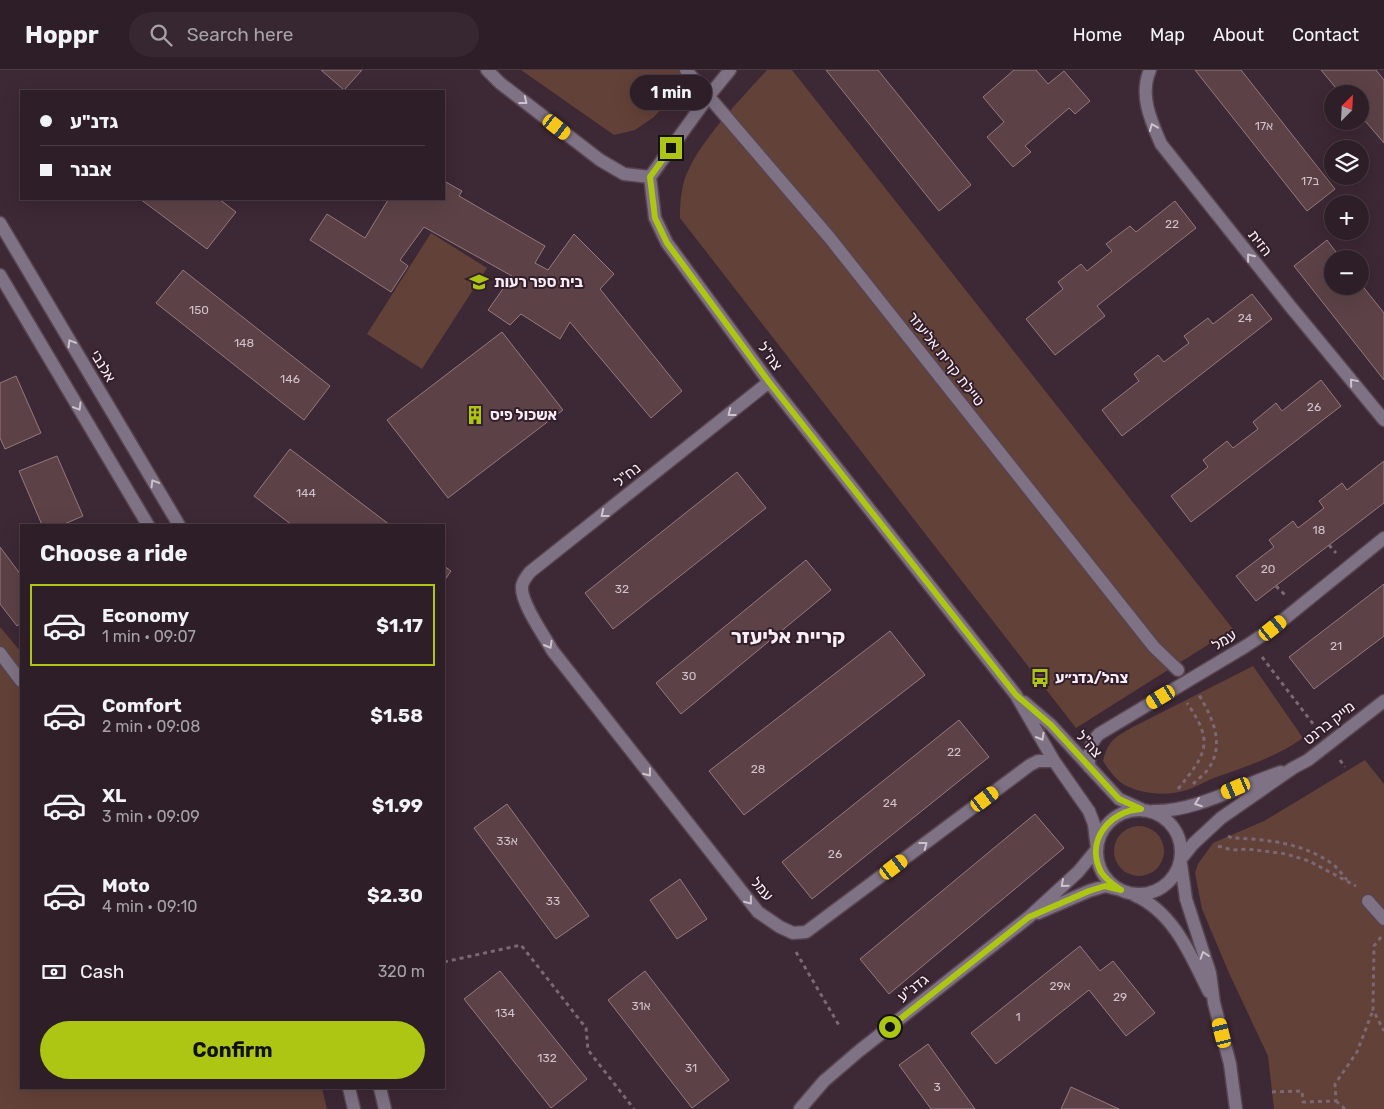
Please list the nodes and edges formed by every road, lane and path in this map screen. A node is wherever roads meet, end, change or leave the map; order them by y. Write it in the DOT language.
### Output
graph roads {
  1 [pos="487,70"];
  2 [pos="686,70"];
  3 [pos="730,70"];
  4 [pos="1150,70"];
  5 [pos="708,97"];
  6 [pos="650,177"];
  7 [pos="0,223"];
  8 [pos="0,274"];
  9 [pos="769,382"];
  10 [pos="1384,420"];
  11 [pos="147,524"];
  12 [pos="178,524"];
  13 [pos="1384,538"];
  14 [pos="1276,586"];
  15 [pos="1287,597"];
  16 [pos="525,602"];
  17 [pos="0,652"];
  18 [pos="1260,654"];
  19 [pos="1178,670"];
  20 [pos="20,680"];
  21 [pos="1196,691"];
  22 [pos="1016,695"];
  23 [pos="1384,701"];
  24 [pos="1329,744"];
  25 [pos="1054,761"];
  26 [pos="1089,767"];
  27 [pos="1345,767"];
  28 [pos="1293,768"];
  29 [pos="1187,790"];
  30 [pos="1146,810"];
  31 [pos="1206,833"];
  32 [pos="1226,834"];
  33 [pos="1097,849"];
  34 [pos="1181,862"];
  35 [pos="1351,883"];
  36 [pos="1359,887"];
  37 [pos="1125,892"];
  38 [pos="1368,901"];
  39 [pos="1029,917"];
  40 [pos="1384,919"];
  41 [pos="793,933"];
  42 [pos="1384,933"];
  43 [pos="445,962"];
  44 [pos="1214,1003"];
  45 [pos="1373,1010"];
  46 [pos="840,1027"];
  47 [pos="1384,1031"];
  48 [pos="349,1089"];
  49 [pos="380,1089"];
  50 [pos="1272,1092"];
  51 [pos="1336,1100"];
  52 [pos="354,1109"];
  53 [pos="385,1109"];
  54 [pos="634,1109"];
  55 [pos="800,1109"];
  56 [pos="1236,1109"];
  57 [pos="1345,1109"];
  1 -- 6 [label="street, one-way"];
  2 -- 5 [label="street, טיילת קרית אליעזר"];
  3 -- 5 [label="street"];
  10 -- 4 [label="street, הזית, one-way"];
  5 -- 6 [label="street"];
  5 -- 19 [label="street, טיילת קרית אליעזר"];
  6 -- 9 [label="street, צה\"ל"];
  12 -- 7 [label="street, אלנבי, one-way"];
  8 -- 11 [label="street, one-way"];
  9 -- 16 [label="street, נח\"ל, one-way"];
  9 -- 22 [label="street, צה\"ל"];
  13 -- 26 [label="street, עמל"];
  14 -- 15 [label="path"];
  16 -- 41 [label="street, עמל, one-way"];
  17 -- 20 [label="street"];
  18 -- 24 [label="path"];
  21 -- 29 [label="path"];
  22 -- 25 [label="street, צה\"ל, one-way"];
  22 -- 26 [label="street, צה\"ל"];
  23 -- 24 [label="street, מייק ברנט"];
  24 -- 27 [label="path"];
  24 -- 28 [label="street, מייק ברנט"];
  25 -- 33 [label="street, צה\"ל"];
  41 -- 25 [label="street, one-way"];
  26 -- 30 [label="street, צה\"ל"];
  28 -- 30 [label="street, מייק ברנט, one-way"];
  28 -- 31 [label="street, מייק ברנט"];
  30 -- 33 [label="street"];
  30 -- 34 [label="street"];
  31 -- 34 [label="street, מייק ברנט"];
  31 -- 35 [label="path"];
  32 -- 35 [label="path"];
  33 -- 37 [label="street"];
  33 -- 39 [label="street, גדנ\"ע, one-way"];
  34 -- 37 [label="street"];
  44 -- 34 [label="street, one-way"];
  35 -- 36 [label="path"];
  35 -- 38 [label="path"];
  37 -- 39 [label="street, גדנ\"ע"];
  37 -- 44 [label="street"];
  38 -- 40 [label="street"];
  39 -- 55 [label="street, גדנ\"ע"];
  41 -- 46 [label="path"];
  42 -- 45 [label="path"];
  43 -- 54 [label="path"];
  44 -- 56 [label="street"];
  45 -- 47 [label="path"];
  45 -- 51 [label="path"];
  48 -- 52 [label="street"];
  49 -- 53 [label="street"];
  50 -- 51 [label="path"];
  51 -- 57 [label="path"];
}
